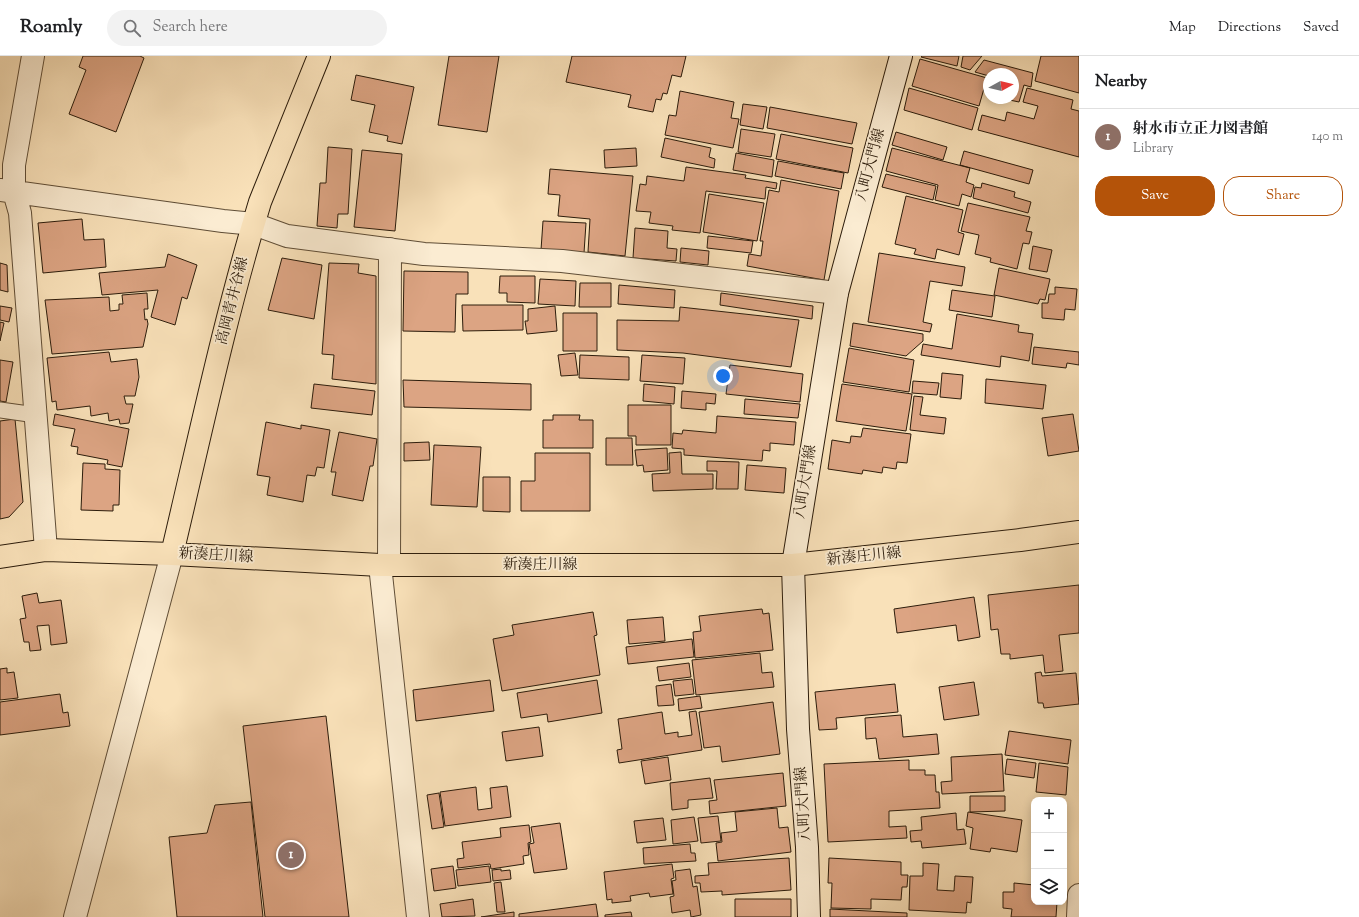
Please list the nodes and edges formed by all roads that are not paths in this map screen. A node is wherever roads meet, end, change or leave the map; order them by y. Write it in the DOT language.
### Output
graph roads {
  1 [pos="33,56"];
  2 [pos="320,56"];
  3 [pos="901,56"];
  4 [pos="7,191"];
  5 [pos="254,224"];
  6 [pos="390,249"];
  7 [pos="837,293"];
  8 [pos="0,410"];
  9 [pos="36,416"];
  10 [pos="1079,532"];
  11 [pos="46,550"];
  12 [pos="172,554"];
  13 [pos="0,557"];
  14 [pos="385,565"];
  15 [pos="793,565"];
  16 [pos="1079,895"];
  17 [pos="75,917"];
  18 [pos="418,917"];
  19 [pos="809,917"];
  20 [pos="1078,917"];
  1 -- 4 [label="street"];
  2 -- 5 [label="main road, 高岡青井谷線"];
  3 -- 7 [label="street, 八町大門線"];
  4 -- 5 [label="street"];
  4 -- 9 [label="street"];
  5 -- 6 [label="street"];
  5 -- 12 [label="main road, 高岡青井谷線"];
  6 -- 7 [label="street"];
  6 -- 14 [label="street"];
  7 -- 15 [label="street, 八町大門線"];
  8 -- 9 [label="lane"];
  9 -- 11 [label="street"];
  10 -- 15 [label="main road, 新湊庄川線"];
  11 -- 12 [label="main road, 新湊庄川線"];
  11 -- 13 [label="main road, 新湊庄川線"];
  12 -- 14 [label="main road, 新湊庄川線"];
  12 -- 17 [label="street"];
  14 -- 15 [label="main road, 新湊庄川線"];
  14 -- 18 [label="street"];
  15 -- 19 [label="street, 八町大門線"];
  16 -- 20 [label="street"];
}
